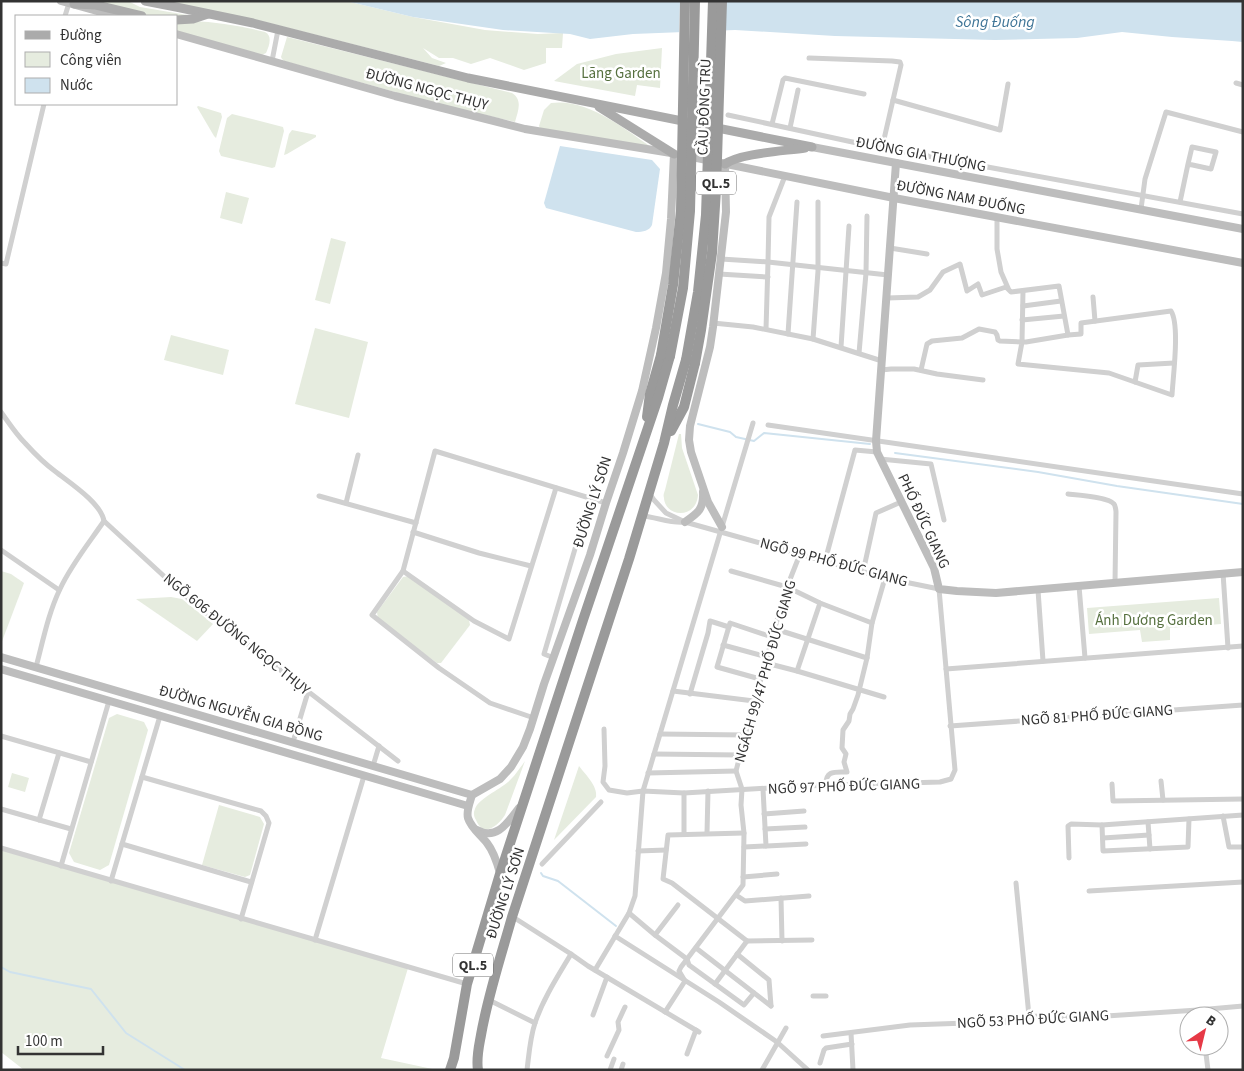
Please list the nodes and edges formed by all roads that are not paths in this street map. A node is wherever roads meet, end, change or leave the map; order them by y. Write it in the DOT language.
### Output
graph roads {
  1 [pos="145,1"];
  2 [pos="685,1"];
  3 [pos="695,1"];
  4 [pos="713,1"];
  5 [pos="722,1"];
  6 [pos="67,2"];
  7 [pos="208,14"];
  8 [pos="65,15"];
  9 [pos="112,15"];
  10 [pos="138,15"];
  11 [pos="178,20"];
  12 [pos="278,30"];
  13 [pos="178,35"];
  14 [pos="809,58"];
  15 [pos="272,61"];
  16 [pos="1236,82"];
  17 [pos="1008,84"];
  18 [pos="1243,85"];
  19 [pos="798,90"];
  20 [pos="864,94"];
  21 [pos="893,100"];
  22 [pos="594,104"];
  23 [pos="44,105"];
  24 [pos="728,115"];
  25 [pos="772,124"];
  26 [pos="790,128"];
  27 [pos="1243,132"];
  28 [pos="812,147"];
  29 [pos="882,148"];
  30 [pos="674,154"];
  31 [pos="946,159"];
  32 [pos="896,163"];
  33 [pos="725,164"];
  34 [pos="1188,164"];
  35 [pos="944,172"];
  36 [pos="785,176"];
  37 [pos="1143,195"];
  38 [pos="894,198"];
  39 [pos="797,202"];
  40 [pos="818,202"];
  41 [pos="1180,202"];
  42 [pos="1141,209"];
  43 [pos="1243,214"];
  44 [pos="867,216"];
  45 [pos="997,218"];
  46 [pos="850,226"];
  47 [pos="1243,229"];
  48 [pos="890,248"];
  49 [pos="927,254"];
  50 [pos="721,259"];
  51 [pos="768,262"];
  52 [pos="1,263"];
  53 [pos="1243,263"];
  54 [pos="793,266"];
  55 [pos="818,268"];
  56 [pos="846,271"];
  57 [pos="866,273"];
  58 [pos="719,274"];
  59 [pos="888,275"];
  60 [pos="768,278"];
  61 [pos="1008,288"];
  62 [pos="1022,291"];
  63 [pos="1093,297"];
  64 [pos="887,298"];
  65 [pos="1061,300"];
  66 [pos="1023,306"];
  67 [pos="1064,316"];
  68 [pos="1022,320"];
  69 [pos="1095,321"];
  70 [pos="713,322"];
  71 [pos="766,329"];
  72 [pos="788,334"];
  73 [pos="1068,335"];
  74 [pos="813,339"];
  75 [pos="1022,342"];
  76 [pos="842,347"];
  77 [pos="859,353"];
  78 [pos="666,356"];
  79 [pos="690,361"];
  80 [pos="882,361"];
  81 [pos="1174,363"];
  82 [pos="881,370"];
  83 [pos="921,370"];
  84 [pos="983,380"];
  85 [pos="1135,382"];
  86 [pos="1,412"];
  87 [pos="753,423"];
  88 [pos="768,425"];
  89 [pos="876,441"];
  90 [pos="358,455"];
  91 [pos="878,456"];
  92 [pos="698,471"];
  93 [pos="556,488"];
  94 [pos="649,493"];
  95 [pos="1068,494"];
  96 [pos="1243,494"];
  97 [pos="319,496"];
  98 [pos="590,498"];
  99 [pos="901,502"];
  100 [pos="346,503"];
  101 [pos="606,503"];
  102 [pos="642,516"];
  103 [pos="944,520"];
  104 [pos="104,521"];
  105 [pos="416,522"];
  106 [pos="685,522"];
  107 [pos="721,529"];
  108 [pos="413,532"];
  109 [pos="1,550"];
  110 [pos="800,554"];
  111 [pos="825,561"];
  112 [pos="531,566"];
  113 [pos="403,571"];
  114 [pos="731,571"];
  115 [pos="863,572"];
  116 [pos="1243,572"];
  117 [pos="1222,573"];
  118 [pos="885,578"];
  119 [pos="1115,583"];
  120 [pos="1079,586"];
  121 [pos="787,587"];
  122 [pos="939,589"];
  123 [pos="59,590"];
  124 [pos="1038,590"];
  125 [pos="820,603"];
  126 [pos="872,623"];
  127 [pos="729,625"];
  128 [pos="775,629"];
  129 [pos="772,637"];
  130 [pos="808,639"];
  131 [pos="723,645"];
  132 [pos="1243,646"];
  133 [pos="1228,648"];
  134 [pos="1,657"];
  135 [pos="554,658"];
  136 [pos="867,658"];
  137 [pos="1085,658"];
  138 [pos="767,660"];
  139 [pos="1043,661"];
  140 [pos="36,667"];
  141 [pos="1,669"];
  142 [pos="946,669"];
  143 [pos="797,671"];
  144 [pos="760,679"];
  145 [pos="112,689"];
  146 [pos="859,690"];
  147 [pos="673,691"];
  148 [pos="308,692"];
  149 [pos="690,694"];
  150 [pos="884,697"];
  151 [pos="109,701"];
  152 [pos="754,701"];
  153 [pos="163,704"];
  154 [pos="1243,705"];
  155 [pos="160,716"];
  156 [pos="534,718"];
  157 [pos="950,726"];
  158 [pos="604,729"];
  159 [pos="660,734"];
  160 [pos="746,735"];
  161 [pos="1,736"];
  162 [pos="293,742"];
  163 [pos="379,746"];
  164 [pos="59,753"];
  165 [pos="654,754"];
  166 [pos="740,755"];
  167 [pos="398,761"];
  168 [pos="91,762"];
  169 [pos="373,766"];
  170 [pos="736,771"];
  171 [pos="648,773"];
  172 [pos="364,776"];
  173 [pos="142,777"];
  174 [pos="1160,781"];
  175 [pos="1112,784"];
  176 [pos="826,786"];
  177 [pos="742,789"];
  178 [pos="763,789"];
  179 [pos="643,791"];
  180 [pos="708,791"];
  181 [pos="684,793"];
  182 [pos="472,795"];
  183 [pos="1243,799"];
  184 [pos="1163,800"];
  185 [pos="601,802"];
  186 [pos="522,805"];
  187 [pos="468,806"];
  188 [pos="1,809"];
  189 [pos="804,811"];
  190 [pos="764,814"];
  191 [pos="1243,815"];
  192 [pos="1223,816"];
  193 [pos="1188,819"];
  194 [pos="39,820"];
  195 [pos="1148,822"];
  196 [pos="1102,824"];
  197 [pos="805,827"];
  198 [pos="473,828"];
  199 [pos="71,829"];
  200 [pos="765,829"];
  201 [pos="707,833"];
  202 [pos="744,833"];
  203 [pos="684,834"];
  204 [pos="1149,835"];
  205 [pos="1102,838"];
  206 [pos="122,844"];
  207 [pos="806,844"];
  208 [pos="766,846"];
  209 [pos="744,847"];
  210 [pos="1243,847"];
  211 [pos="1,848"];
  212 [pos="1150,849"];
  213 [pos="666,850"];
  214 [pos="638,851"];
  215 [pos="1069,858"];
  216 [pos="542,864"];
  217 [pos="61,866"];
  218 [pos="500,874"];
  219 [pos="777,874"];
  220 [pos="743,877"];
  221 [pos="111,881"];
  222 [pos="251,882"];
  223 [pos="1016,882"];
  224 [pos="1243,882"];
  225 [pos="1089,891"];
  226 [pos="736,895"];
  227 [pos="809,896"];
  228 [pos="781,898"];
  229 [pos="678,905"];
  230 [pos="629,913"];
  231 [pos="512,917"];
  232 [pos="240,919"];
  233 [pos="719,919"];
  234 [pos="655,935"];
  235 [pos="615,936"];
  236 [pos="314,940"];
  237 [pos="812,940"];
  238 [pos="747,941"];
  239 [pos="782,941"];
  240 [pos="696,948"];
  241 [pos="571,954"];
  242 [pos="737,954"];
  243 [pos="687,959"];
  244 [pos="595,970"];
  245 [pos="725,970"];
  246 [pos="607,977"];
  247 [pos="685,981"];
  248 [pos="467,984"];
  249 [pos="715,984"];
  250 [pos="754,992"];
  251 [pos="813,996"];
  252 [pos="826,996"];
  253 [pos="488,1000"];
  254 [pos="1243,1006"];
  255 [pos="625,1007"];
  256 [pos="1229,1008"];
  257 [pos="665,1012"];
  258 [pos="1179,1014"];
  259 [pos="593,1015"];
  260 [pos="1029,1016"];
  261 [pos="535,1023"];
  262 [pos="786,1028"];
  263 [pos="851,1033"];
  264 [pos="823,1036"];
  265 [pos="777,1042"];
  266 [pos="852,1044"];
  267 [pos="687,1054"];
  268 [pos="607,1056"];
  269 [pos="1206,1056"];
  270 [pos="454,1058"];
  271 [pos="614,1059"];
  272 [pos="820,1062"];
  273 [pos="624,1064"];
  274 [pos="477,1068"];
  275 [pos="450,1070"];
  276 [pos="457,1070"];
  277 [pos="528,1070"];
  278 [pos="610,1070"];
  279 [pos="621,1070"];
  280 [pos="762,1070"];
  281 [pos="808,1070"];
  282 [pos="853,1070"];
  283 [pos="1208,1070"];
  1 -- 7 [label="main road, ĐƯỜNG NGỌC THỤY"];
  2 -- 78 [label="highway, CẦU ĐÔNG TRÙ / QL.5, bridge"];
  3 -- 78 [label="highway, CẦU ĐÔNG TRÙ / QL.5, bridge"];
  4 -- 79 [label="highway, CẦU ĐÔNG TRÙ / QL.5, bridge"];
  5 -- 79 [label="highway, CẦU ĐÔNG TRÙ / QL.5, bridge"];
  6 -- 8 [label="street"];
  6 -- 9 [label="street"];
  6 -- 10 [label="main road"];
  7 -- 11 [label="main road"];
  7 -- 12 [label="main road, ĐƯỜNG NGỌC THỤY"];
  12 -- 15 [label="street"];
  12 -- 22 [label="main road, ĐƯỜNG NGỌC THỤY"];
  13 -- 15 [label="street, ĐƯỜNG NGỌC THỤY"];
  14 -- 21 [label="street"];
  15 -- 30 [label="street, ĐƯỜNG NGỌC THỤY"];
  16 -- 18 [label="street"];
  17 -- 21 [label="street"];
  19 -- 26 [label="street"];
  20 -- 25 [label="street"];
  21 -- 29 [label="street"];
  22 -- 28 [label="main road, ĐƯỜNG GIA THƯỢNG"];
  22 -- 30 [label="main road"];
  23 -- 52 [label="street"];
  24 -- 25 [label="street, ĐƯỜNG GIA THƯỢNG"];
  25 -- 26 [label="street, ĐƯỜNG GIA THƯỢNG"];
  26 -- 29 [label="street, ĐƯỜNG GIA THƯỢNG"];
  27 -- 37 [label="street"];
  28 -- 32 [label="street, ĐƯỜNG GIA THƯỢNG"];
  28 -- 33 [label="main road"];
  29 -- 31 [label="street, ĐƯỜNG GIA THƯỢNG"];
  30 -- 33 [label="street, ĐƯỜNG NAM ĐUỐNG"];
  30 -- 101 [label="street, ĐƯỜNG LÝ SƠN"];
  31 -- 35 [label="street"];
  31 -- 37 [label="street, ĐƯỜNG GIA THƯỢNG"];
  32 -- 35 [label="street, ĐƯỜNG GIA THƯỢNG"];
  32 -- 38 [label="street, PHỐ ĐỨC GIANG"];
  33 -- 36 [label="street, ĐƯỜNG NAM ĐUỐNG"];
  33 -- 50 [label="street"];
  34 -- 34 [label="street"];
  34 -- 41 [label="street"];
  35 -- 42 [label="street, ĐƯỜNG GIA THƯỢNG"];
  36 -- 38 [label="street, ĐƯỜNG NAM ĐUỐNG"];
  36 -- 51 [label="street"];
  37 -- 41 [label="street, ĐƯỜNG GIA THƯỢNG"];
  37 -- 42 [label="street"];
  38 -- 45 [label="street, ĐƯỜNG NAM ĐUỐNG"];
  38 -- 48 [label="street, PHỐ ĐỨC GIANG"];
  39 -- 54 [label="street"];
  40 -- 55 [label="street"];
  41 -- 43 [label="street, ĐƯỜNG GIA THƯỢNG"];
  42 -- 47 [label="street, ĐƯỜNG GIA THƯỢNG"];
  44 -- 57 [label="street"];
  45 -- 53 [label="street, ĐƯỜNG NAM ĐUỐNG"];
  45 -- 61 [label="street"];
  46 -- 56 [label="street"];
  48 -- 49 [label="street"];
  48 -- 59 [label="street, PHỐ ĐỨC GIANG"];
  50 -- 51 [label="street"];
  50 -- 58 [label="street"];
  51 -- 54 [label="street"];
  51 -- 60 [label="street"];
  54 -- 55 [label="street"];
  54 -- 72 [label="street"];
  55 -- 56 [label="street"];
  55 -- 74 [label="street"];
  56 -- 57 [label="street"];
  56 -- 76 [label="street"];
  57 -- 59 [label="street"];
  57 -- 77 [label="street"];
  58 -- 60 [label="street"];
  58 -- 70 [label="street"];
  59 -- 64 [label="street, PHỐ ĐỨC GIANG"];
  60 -- 71 [label="street"];
  61 -- 62 [label="street"];
  61 -- 64 [label="street"];
  62 -- 65 [label="street"];
  62 -- 66 [label="street"];
  63 -- 69 [label="street"];
  64 -- 80 [label="street, PHỐ ĐỨC GIANG"];
  65 -- 66 [label="street"];
  65 -- 67 [label="street"];
  66 -- 68 [label="street"];
  67 -- 68 [label="street"];
  67 -- 73 [label="street"];
  68 -- 75 [label="street"];
  69 -- 73 [label="street"];
  69 -- 81 [label="street"];
  70 -- 71 [label="street"];
  70 -- 92 [label="street"];
  71 -- 72 [label="street"];
  72 -- 74 [label="street"];
  73 -- 75 [label="street"];
  74 -- 76 [label="street"];
  75 -- 83 [label="street"];
  75 -- 85 [label="street"];
  76 -- 77 [label="street"];
  77 -- 80 [label="street"];
  78 -- 186 [label="highway, ĐƯỜNG LÝ SƠN / QL.5"];
  79 -- 94 [label="highway, ĐƯỜNG LÝ SƠN / QL.5"];
  80 -- 82 [label="street, PHỐ ĐỨC GIANG"];
  81 -- 85 [label="street"];
  81 -- 85 [label="street"];
  82 -- 83 [label="street"];
  82 -- 89 [label="street, PHỐ ĐỨC GIANG"];
  83 -- 84 [label="street"];
  86 -- 104 [label="street, NGÕ 606 ĐƯỜNG NGỌC THỤY"];
  87 -- 107 [label="street"];
  88 -- 89 [label="street"];
  89 -- 91 [label="street, PHỐ ĐỨC GIANG"];
  89 -- 96 [label="street"];
  90 -- 100 [label="street"];
  91 -- 99 [label="street, PHỐ ĐỨC GIANG"];
  91 -- 103 [label="street"];
  91 -- 111 [label="street"];
  92 -- 106 [label="street"];
  92 -- 107 [label="street"];
  93 -- 98 [label="street"];
  93 -- 105 [label="street"];
  93 -- 112 [label="street"];
  94 -- 102 [label="highway, ĐƯỜNG LÝ SƠN / QL.5"];
  94 -- 106 [label="street"];
  95 -- 119 [label="street"];
  97 -- 100 [label="street"];
  98 -- 101 [label="street"];
  98 -- 135 [label="street"];
  99 -- 115 [label="street"];
  99 -- 122 [label="street, PHỐ ĐỨC GIANG"];
  100 -- 105 [label="street"];
  101 -- 135 [label="street, ĐƯỜNG LÝ SƠN"];
  102 -- 106 [label="street"];
  102 -- 231 [label="highway, ĐƯỜNG LÝ SƠN / QL.5"];
  104 -- 123 [label="street"];
  104 -- 148 [label="street, NGÕ 606 ĐƯỜNG NGỌC THỤY"];
  105 -- 108 [label="street"];
  106 -- 107 [label="street, NGÕ 99 PHỐ ĐỨC GIANG"];
  107 -- 110 [label="street, NGÕ 99 PHỐ ĐỨC GIANG"];
  107 -- 147 [label="street"];
  108 -- 112 [label="street"];
  108 -- 113 [label="street"];
  109 -- 123 [label="street"];
  110 -- 111 [label="street, NGÕ 99 PHỐ ĐỨC GIANG"];
  110 -- 121 [label="street, NGÁCH 99/47 PHỐ ĐỨC GIANG"];
  111 -- 115 [label="street, NGÕ 99 PHỐ ĐỨC GIANG"];
  112 -- 113 [label="street"];
  113 -- 156 [label="street"];
  114 -- 121 [label="street"];
  115 -- 118 [label="street, NGÕ 99 PHỐ ĐỨC GIANG"];
  116 -- 117 [label="street, PHỐ ĐỨC GIANG"];
  117 -- 119 [label="street, PHỐ ĐỨC GIANG"];
  117 -- 133 [label="street"];
  118 -- 122 [label="street, NGÕ 99 PHỐ ĐỨC GIANG"];
  118 -- 126 [label="street"];
  119 -- 120 [label="street, PHỐ ĐỨC GIANG"];
  120 -- 124 [label="street, PHỐ ĐỨC GIANG"];
  120 -- 137 [label="street"];
  121 -- 125 [label="street"];
  121 -- 128 [label="street, NGÁCH 99/47 PHỐ ĐỨC GIANG"];
  122 -- 124 [label="street, PHỐ ĐỨC GIANG"];
  122 -- 142 [label="street, NGÕ 97 PHỐ ĐỨC GIANG"];
  123 -- 140 [label="street"];
  124 -- 139 [label="street"];
  125 -- 126 [label="street"];
  125 -- 130 [label="street"];
  126 -- 136 [label="street"];
  127 -- 129 [label="street"];
  127 -- 131 [label="street"];
  127 -- 149 [label="street"];
  128 -- 129 [label="street, NGÁCH 99/47 PHỐ ĐỨC GIANG"];
  128 -- 130 [label="street"];
  129 -- 138 [label="street, NGÁCH 99/47 PHỐ ĐỨC GIANG"];
  130 -- 136 [label="street"];
  130 -- 143 [label="street"];
  131 -- 138 [label="street"];
  131 -- 144 [label="street"];
  132 -- 133 [label="street"];
  133 -- 137 [label="street"];
  134 -- 140 [label="street, ĐƯỜNG NGUYỄN GIA BỒNG"];
  135 -- 156 [label="street, ĐƯỜNG LÝ SƠN"];
  136 -- 146 [label="street"];
  137 -- 139 [label="street"];
  138 -- 143 [label="street"];
  138 -- 144 [label="street, NGÁCH 99/47 PHỐ ĐỨC GIANG"];
  139 -- 142 [label="street"];
  140 -- 145 [label="street, ĐƯỜNG NGUYỄN GIA BỒNG"];
  141 -- 151 [label="street, ĐƯỜNG NGUYỄN GIA BỒNG"];
  142 -- 157 [label="street, NGÕ 97 PHỐ ĐỨC GIANG"];
  143 -- 146 [label="street"];
  144 -- 152 [label="street, NGÁCH 99/47 PHỐ ĐỨC GIANG"];
  145 -- 151 [label="street"];
  145 -- 153 [label="street, ĐƯỜNG NGUYỄN GIA BỒNG"];
  146 -- 150 [label="street"];
  146 -- 176 [label="street"];
  147 -- 149 [label="street"];
  147 -- 159 [label="street"];
  148 -- 162 [label="street"];
  148 -- 163 [label="street, NGÕ 606 ĐƯỜNG NGỌC THỤY"];
  149 -- 152 [label="street"];
  151 -- 155 [label="street, ĐƯỜNG NGUYỄN GIA BỒNG"];
  151 -- 168 [label="street"];
  152 -- 160 [label="street, NGÁCH 99/47 PHỐ ĐỨC GIANG"];
  153 -- 155 [label="street"];
  153 -- 162 [label="street, ĐƯỜNG NGUYỄN GIA BỒNG"];
  154 -- 157 [label="street, NGÕ 81 PHỐ ĐỨC GIANG"];
  155 -- 172 [label="street, ĐƯỜNG NGUYỄN GIA BỒNG"];
  155 -- 173 [label="street"];
  156 -- 182 [label="street, ĐƯỜNG LÝ SƠN"];
  157 -- 176 [label="street, NGÕ 97 PHỐ ĐỨC GIANG"];
  158 -- 179 [label="street, NGÕ 97 PHỐ ĐỨC GIANG"];
  159 -- 160 [label="street"];
  159 -- 165 [label="street"];
  160 -- 166 [label="street, NGÁCH 99/47 PHỐ ĐỨC GIANG"];
  161 -- 164 [label="street"];
  162 -- 169 [label="street, ĐƯỜNG NGUYỄN GIA BỒNG"];
  163 -- 167 [label="street, NGÕ 606 ĐƯỜNG NGỌC THỤY"];
  163 -- 169 [label="street"];
  164 -- 168 [label="street"];
  164 -- 194 [label="street"];
  165 -- 166 [label="street"];
  165 -- 171 [label="street"];
  166 -- 170 [label="street, NGÁCH 99/47 PHỐ ĐỨC GIANG"];
  168 -- 199 [label="street"];
  169 -- 172 [label="street"];
  169 -- 182 [label="street, ĐƯỜNG NGUYỄN GIA BỒNG"];
  170 -- 171 [label="street"];
  170 -- 177 [label="street, NGÁCH 99/47 PHỐ ĐỨC GIANG"];
  171 -- 179 [label="street"];
  172 -- 187 [label="street, ĐƯỜNG NGUYỄN GIA BỒNG"];
  172 -- 236 [label="street"];
  173 -- 206 [label="street"];
  173 -- 222 [label="street"];
  174 -- 184 [label="street"];
  175 -- 184 [label="street"];
  176 -- 178 [label="street, NGÕ 97 PHỐ ĐỨC GIANG"];
  177 -- 178 [label="street, NGÕ 97 PHỐ ĐỨC GIANG"];
  177 -- 180 [label="street, NGÕ 97 PHỐ ĐỨC GIANG"];
  177 -- 202 [label="street, NGÁCH 99/47 PHỐ ĐỨC GIANG"];
  178 -- 190 [label="street"];
  179 -- 181 [label="street, NGÕ 97 PHỐ ĐỨC GIANG"];
  179 -- 214 [label="street"];
  180 -- 181 [label="street, NGÕ 97 PHỐ ĐỨC GIANG"];
  180 -- 201 [label="street"];
  181 -- 203 [label="street"];
  182 -- 187 [label="street"];
  183 -- 184 [label="street"];
  185 -- 216 [label="street"];
  186 -- 198 [label="street, ĐƯỜNG LÝ SƠN"];
  186 -- 218 [label="highway, ĐƯỜNG LÝ SƠN / QL.5"];
  187 -- 198 [label="street, ĐƯỜNG LÝ SƠN"];
  188 -- 194 [label="street"];
  189 -- 190 [label="street"];
  190 -- 200 [label="street"];
  191 -- 192 [label="street"];
  192 -- 193 [label="street"];
  192 -- 210 [label="street"];
  193 -- 195 [label="street"];
  193 -- 212 [label="street"];
  194 -- 199 [label="street"];
  195 -- 196 [label="street"];
  195 -- 204 [label="street"];
  196 -- 205 [label="street"];
  196 -- 215 [label="street"];
  197 -- 200 [label="street"];
  198 -- 218 [label="street, ĐƯỜNG LÝ SƠN"];
  199 -- 217 [label="street"];
  200 -- 208 [label="street"];
  201 -- 202 [label="street"];
  201 -- 203 [label="street"];
  202 -- 209 [label="street, NGÁCH 99/47 PHỐ ĐỨC GIANG"];
  203 -- 213 [label="street"];
  204 -- 205 [label="street"];
  204 -- 212 [label="street"];
  205 -- 212 [label="street"];
  206 -- 221 [label="street"];
  206 -- 222 [label="street"];
  207 -- 208 [label="street"];
  208 -- 209 [label="street"];
  209 -- 220 [label="street, NGÁCH 99/47 PHỐ ĐỨC GIANG"];
  211 -- 217 [label="street"];
  213 -- 214 [label="street"];
  213 -- 233 [label="street"];
  214 -- 230 [label="street"];
  217 -- 221 [label="street"];
  218 -- 248 [label="highway, ĐƯỜNG LÝ SƠN / QL.5"];
  219 -- 220 [label="street"];
  220 -- 226 [label="street, NGÁCH 99/47 PHỐ ĐỨC GIANG"];
  221 -- 232 [label="street"];
  222 -- 232 [label="street"];
  223 -- 260 [label="street"];
  224 -- 225 [label="street"];
  226 -- 228 [label="street"];
  226 -- 233 [label="street, NGÁCH 99/47 PHỐ ĐỨC GIANG"];
  227 -- 228 [label="street"];
  228 -- 239 [label="street"];
  229 -- 234 [label="street"];
  230 -- 234 [label="street"];
  230 -- 235 [label="street"];
  231 -- 241 [label="street"];
  231 -- 253 [label="highway, ĐƯỜNG LÝ SƠN / QL.5"];
  232 -- 236 [label="street"];
  233 -- 238 [label="street"];
  233 -- 240 [label="street, NGÁCH 99/47 PHỐ ĐỨC GIANG"];
  234 -- 243 [label="street"];
  235 -- 244 [label="street"];
  235 -- 247 [label="street"];
  236 -- 248 [label="street"];
  237 -- 239 [label="street"];
  238 -- 239 [label="street"];
  238 -- 242 [label="street"];
  240 -- 243 [label="street, NGÁCH 99/47 PHỐ ĐỨC GIANG"];
  240 -- 245 [label="street"];
  241 -- 244 [label="street"];
  241 -- 261 [label="street"];
  242 -- 245 [label="street"];
  242 -- 250 [label="street"];
  243 -- 247 [label="street"];
  243 -- 249 [label="street"];
  244 -- 246 [label="street"];
  245 -- 249 [label="street"];
  245 -- 250 [label="street"];
  246 -- 257 [label="street"];
  246 -- 259 [label="street"];
  247 -- 257 [label="street"];
  247 -- 265 [label="street"];
  248 -- 270 [label="highway, ĐƯỜNG LÝ SƠN / QL.5"];
  249 -- 250 [label="street"];
  251 -- 252 [label="street"];
  253 -- 261 [label="street"];
  253 -- 274 [label="highway, ĐƯỜNG LÝ SƠN / QL.5"];
  254 -- 256 [label="street, NGÕ 53 PHỐ ĐỨC GIANG"];
  255 -- 268 [label="street"];
  257 -- 267 [label="street"];
  258 -- 260 [label="street, NGÕ 53 PHỐ ĐỨC GIANG"];
  260 -- 263 [label="street, NGÕ 53 PHỐ ĐỨC GIANG"];
  261 -- 277 [label="street"];
  262 -- 265 [label="street"];
  263 -- 264 [label="street, NGÕ 53 PHỐ ĐỨC GIANG"];
  263 -- 266 [label="street"];
  265 -- 280 [label="street"];
  265 -- 281 [label="street"];
  266 -- 272 [label="street"];
  266 -- 282 [label="street"];
  269 -- 283 [label="street"];
  270 -- 275 [label="highway, ĐƯỜNG LÝ SƠN / QL.5"];
  270 -- 276 [label="highway, QL.5"];
  271 -- 278 [label="street"];
  273 -- 279 [label="street"];
}
